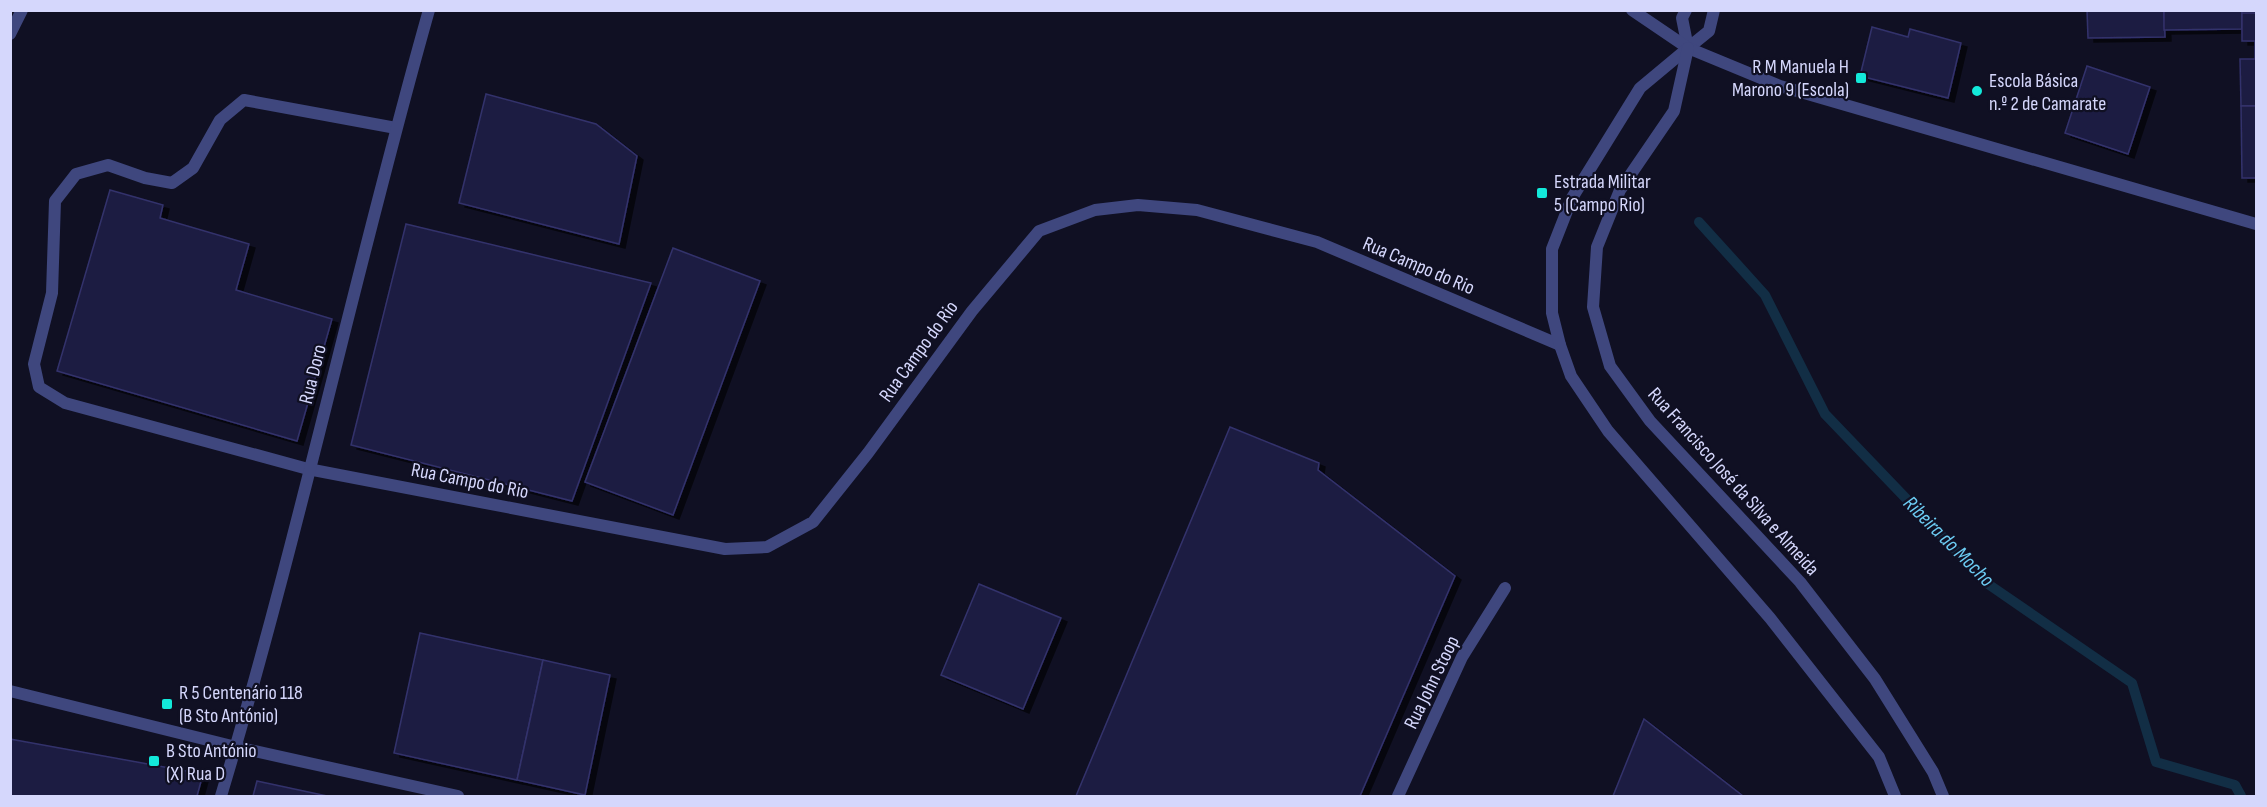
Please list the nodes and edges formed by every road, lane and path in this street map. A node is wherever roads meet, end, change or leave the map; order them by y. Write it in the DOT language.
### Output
graph roads {
  1 [pos="22,10"];
  2 [pos="429,10"];
  3 [pos="1632,10"];
  4 [pos="1686,10"];
  5 [pos="1714,10"];
  6 [pos="10,34"];
  7 [pos="1688,48"];
  8 [pos="396,128"];
  9 [pos="2256,224"];
  10 [pos="1560,345"];
  11 [pos="308,469"];
  12 [pos="1504,588"];
  13 [pos="10,691"];
  14 [pos="236,747"];
  15 [pos="222,796"];
  16 [pos="458,796"];
  17 [pos="1398,796"];
  18 [pos="1895,796"];
  19 [pos="1943,796"];
  1 -- 6 [label="street"];
  2 -- 8 [label="street, Rua Doro"];
  3 -- 7 [label="street"];
  4 -- 7 [label="street"];
  5 -- 7 [label="street"];
  7 -- 9 [label="street"];
  7 -- 10 [label="street"];
  7 -- 19 [label="street, Rua Francisco José da Silva e Almeida"];
  8 -- 11 [label="street, Rua Doro"];
  8 -- 11 [label="street, Rua Campo do Rio"];
  10 -- 11 [label="street, Rua Campo do Rio"];
  10 -- 18 [label="street"];
  11 -- 14 [label="street, Rua Doro"];
  12 -- 17 [label="street, Rua John Stoop"];
  13 -- 14 [label="street"];
  14 -- 15 [label="street, Rua Doro"];
  14 -- 16 [label="street"];
}
